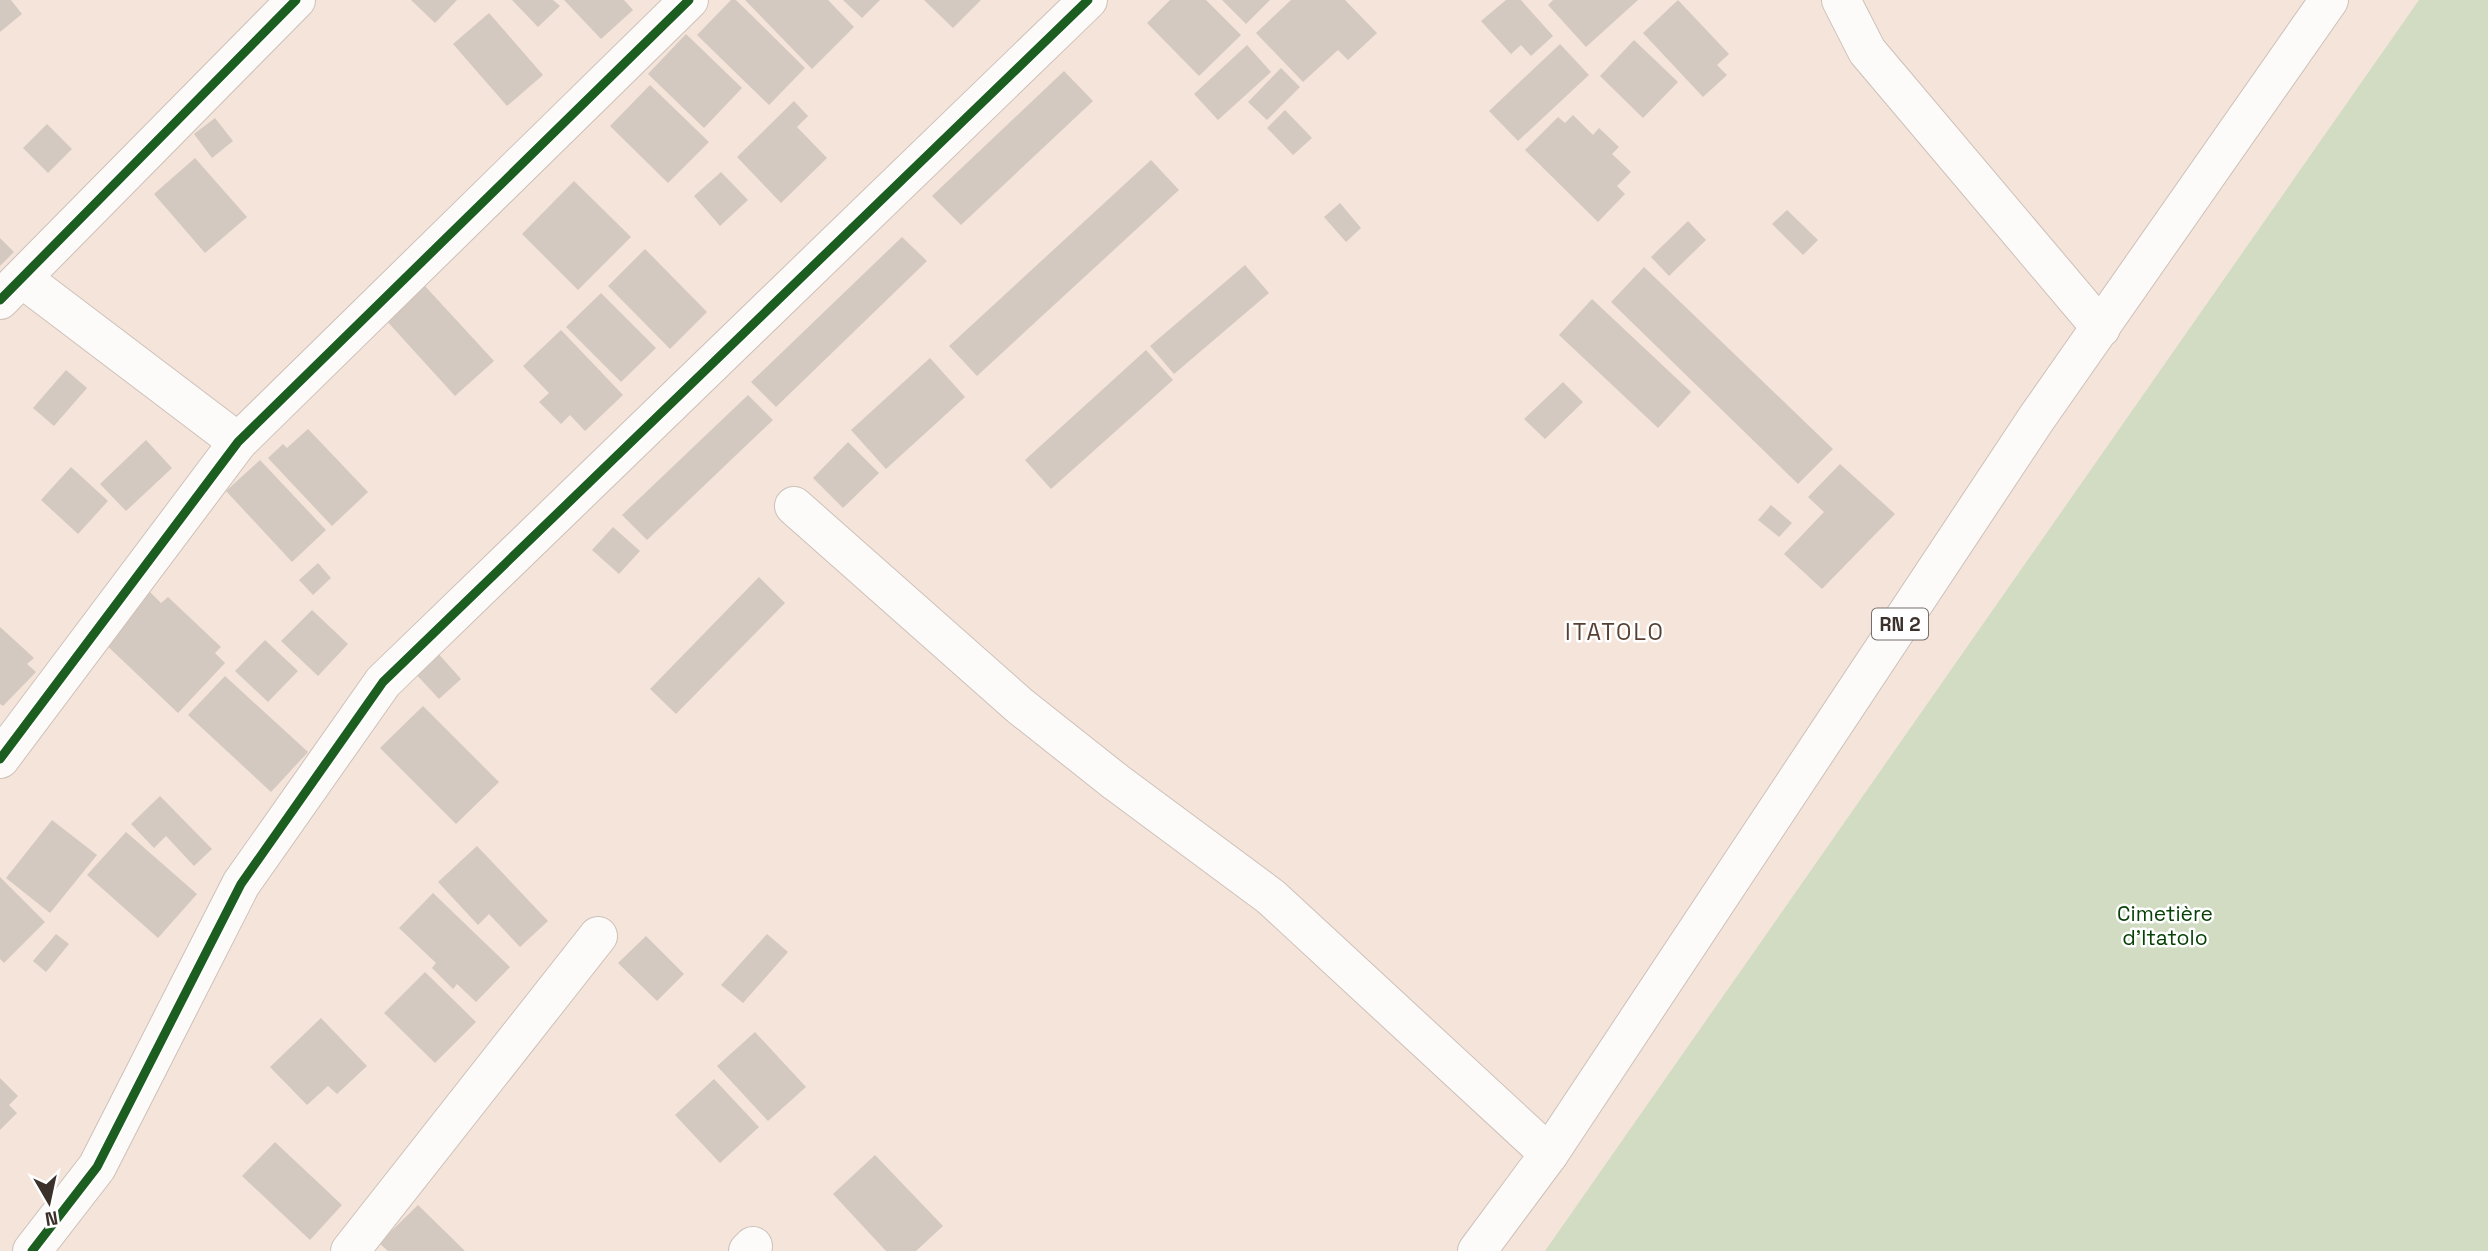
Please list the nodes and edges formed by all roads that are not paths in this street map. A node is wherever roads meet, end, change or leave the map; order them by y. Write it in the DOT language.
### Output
graph roads {
  1 [pos="296,0"];
  2 [pos="689,0"];
  3 [pos="1087,0"];
  4 [pos="1841,0"];
  5 [pos="2329,0"];
  6 [pos="12,289"];
  7 [pos="2101,328"];
  8 [pos="237,442"];
  9 [pos="794,506"];
  10 [pos="0,759"];
  11 [pos="597,936"];
  12 [pos="1549,1154"];
  13 [pos="32,1251"];
  14 [pos="349,1251"];
  15 [pos="1477,1251"];
  1 -- 6 [label="main road"];
  2 -- 8 [label="main road"];
  3 -- 13 [label="main road"];
  4 -- 7 [label="main road"];
  5 -- 7 [label="main road, RN 2"];
  6 -- 8 [label="main road"];
  7 -- 12 [label="main road, RN 2"];
  8 -- 10 [label="main road"];
  9 -- 12 [label="main road"];
  11 -- 14 [label="main road"];
  12 -- 15 [label="main road, RN 2"];
}
